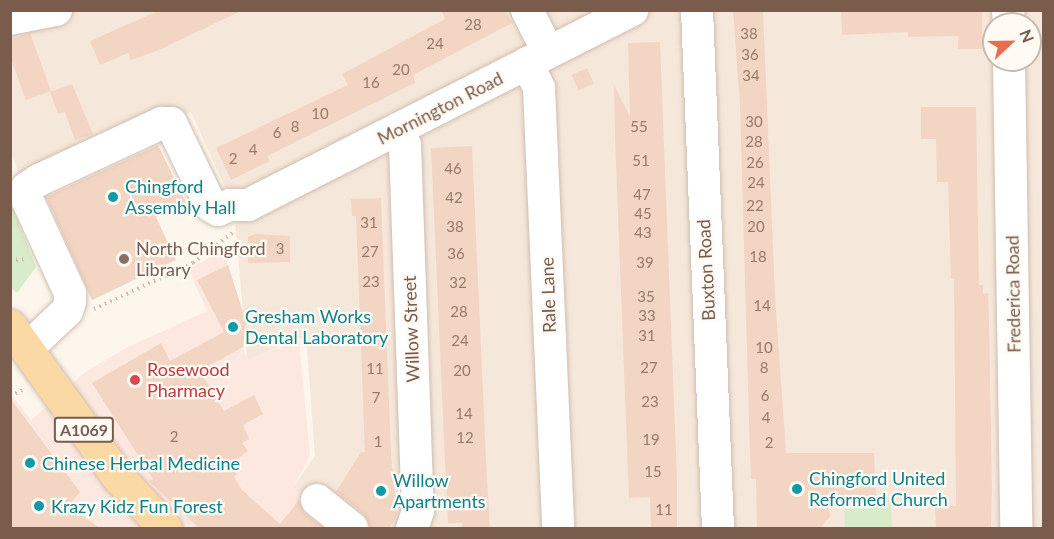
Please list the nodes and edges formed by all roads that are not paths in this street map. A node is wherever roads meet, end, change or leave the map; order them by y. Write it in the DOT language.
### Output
graph roads {
  1 [pos="56,10"];
  2 [pos="527,10"];
  3 [pos="632,10"];
  4 [pos="697,10"];
  5 [pos="10,19"];
  6 [pos="538,58"];
  7 [pos="1009,72"];
  8 [pos="397,131"];
  9 [pos="21,185"];
  10 [pos="20,336"];
  11 [pos="317,500"];
  12 [pos="165,528"];
  13 [pos="352,528"];
  14 [pos="412,528"];
  15 [pos="558,528"];
  16 [pos="718,528"];
  17 [pos="1016,528"];
  1 -- 5 [label="street"];
  2 -- 6 [label="street, Rale Lane"];
  3 -- 6 [label="street, Mornington Road"];
  4 -- 16 [label="street, Buxton Road"];
  6 -- 8 [label="street, Mornington Road"];
  6 -- 15 [label="street, Rale Lane"];
  7 -- 17 [label="street, Frederica Road"];
  8 -- 9 [label="street, Mornington Road"];
  8 -- 14 [label="street, Willow Street"];
  9 -- 10 [label="street"];
  10 -- 12 [label="main road, A1069"];
  11 -- 13 [label="street"];
}
